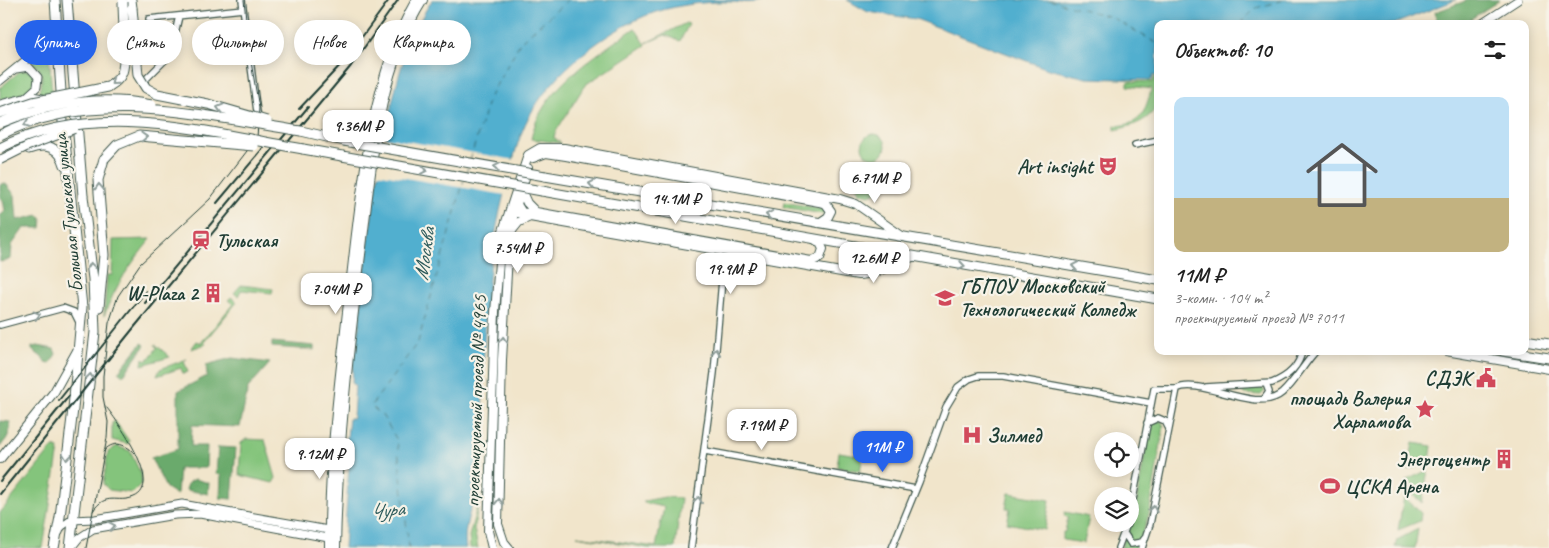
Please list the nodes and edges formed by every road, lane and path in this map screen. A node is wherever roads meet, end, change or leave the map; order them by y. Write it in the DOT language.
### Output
graph roads {
  1 [pos="55,0"];
  2 [pos="67,0"];
  3 [pos="72,0"];
  4 [pos="122,0"];
  5 [pos="131,0"];
  6 [pos="242,0"];
  7 [pos="416,0"];
  8 [pos="423,0"];
  9 [pos="1518,0"];
  10 [pos="243,10"];
  11 [pos="68,12"];
  12 [pos="179,16"];
  13 [pos="149,19"];
  14 [pos="56,20"];
  15 [pos="1487,20"];
  16 [pos="19,65"];
  17 [pos="59,65"];
  18 [pos="7,74"];
  19 [pos="0,81"];
  20 [pos="144,81"];
  21 [pos="24,98"];
  22 [pos="0,105"];
  23 [pos="0,113"];
  24 [pos="196,115"];
  25 [pos="258,120"];
  26 [pos="63,122"];
  27 [pos="0,123"];
  28 [pos="101,123"];
  29 [pos="301,131"];
  30 [pos="0,135"];
  31 [pos="1154,141"];
  32 [pos="1136,145"];
  33 [pos="0,148"];
  34 [pos="303,149"];
  35 [pos="0,160"];
  36 [pos="0,164"];
  37 [pos="68,176"];
  38 [pos="367,179"];
  39 [pos="522,190"];
  40 [pos="514,196"];
  41 [pos="519,209"];
  42 [pos="533,214"];
  43 [pos="513,217"];
  44 [pos="504,224"];
  45 [pos="817,224"];
  46 [pos="510,233"];
  47 [pos="904,237"];
  48 [pos="814,239"];
  49 [pos="739,254"];
  50 [pos="913,257"];
  51 [pos="1154,279"];
  52 [pos="1154,298"];
  53 [pos="0,325"];
  54 [pos="80,332"];
  55 [pos="95,332"];
  56 [pos="1529,341"];
  57 [pos="1549,344"];
  58 [pos="79,348"];
  59 [pos="1301,355"];
  60 [pos="1313,355"];
  61 [pos="1463,355"];
  62 [pos="1529,355"];
  63 [pos="1549,358"];
  64 [pos="1549,370"];
  65 [pos="1266,384"];
  66 [pos="1239,385"];
  67 [pos="1179,388"];
  68 [pos="1194,388"];
  69 [pos="1237,396"];
  70 [pos="1264,399"];
  71 [pos="1151,403"];
  72 [pos="1147,423"];
  73 [pos="1168,429"];
  74 [pos="704,452"];
  75 [pos="0,459"];
  76 [pos="1135,487"];
  77 [pos="916,489"];
  78 [pos="75,520"];
  79 [pos="1124,533"];
  80 [pos="1147,535"];
  81 [pos="57,537"];
  82 [pos="334,538"];
  83 [pos="54,548"];
  84 [pos="71,548"];
  85 [pos="329,548"];
  86 [pos="492,548"];
  87 [pos="509,548"];
  88 [pos="692,548"];
  89 [pos="892,548"];
  90 [pos="1118,548"];
  91 [pos="1142,548"];
  1 -- 14 [label="main road, Большая Тульская улица"];
  2 -- 11 [label="main road, Большая Тульская улица"];
  3 -- 11 [label="main road"];
  4 -- 23 [label="main road, one-way, bridge"];
  29 -- 5 [label="main road, one-way, bridge"];
  6 -- 10 [label="street"];
  7 -- 38 [label="main road"];
  8 -- 38 [label="main road"];
  9 -- 15 [label="street"];
  10 -- 12 [label="street"];
  10 -- 25 [label="street"];
  55 -- 11 [label="main road, Большая Тульская улица, one-way"];
  12 -- 13 [label="street"];
  12 -- 20 [label="street"];
  16 -- 18 [label="street"];
  17 -- 26 [label="main road, Большая Тульская улица"];
  18 -- 19 [label="street"];
  18 -- 21 [label="street"];
  21 -- 22 [label="main road"];
  21 -- 26 [label="main road"];
  24 -- 27 [label="main road, bridge"];
  24 -- 29 [label="main road, bridge"];
  24 -- 30 [label="main road, one-way, bridge"];
  26 -- 37 [label="main road, Большая Тульская улица"];
  28 -- 33 [label="main road, bridge"];
  28 -- 34 [label="main road, bridge"];
  28 -- 35 [label="main road, bridge"];
  45 -- 29 [label="main road, one-way, bridge"];
  31 -- 32 [label="street"];
  34 -- 48 [label="main road, one-way, bridge"];
  55 -- 34 [label="main road, one-way, bridge"];
  36 -- 37 [label="main road"];
  37 -- 54 [label="main road, Большая Тульская улица"];
  38 -- 82 [label="main road"];
  39 -- 41 [label="main road"];
  39 -- 42 [label="main road"];
  39 -- 45 [label="main road"];
  40 -- 41 [label="main road"];
  40 -- 44 [label="main road, проектируемый проезд № 4965"];
  40 -- 47 [label="main road, проектируемый проезд № 4965"];
  41 -- 42 [label="main road"];
  41 -- 43 [label="main road"];
  42 -- 46 [label="main road"];
  42 -- 48 [label="main road"];
  42 -- 49 [label="main road"];
  43 -- 44 [label="main road"];
  43 -- 46 [label="main road, проектируемый проезд № 4965"];
  44 -- 86 [label="main road, проектируемый проезд № 4965"];
  45 -- 47 [label="main road"];
  87 -- 46 [label="main road, проектируемый проезд № 4965, one-way"];
  51 -- 47 [label="main road, one-way"];
  48 -- 50 [label="main road"];
  49 -- 50 [label="main road"];
  74 -- 49 [label="street, one-way"];
  50 -- 52 [label="main road, one-way"];
  53 -- 54 [label="street, one-way"];
  54 -- 58 [label="main road, Большая Тульская улица"];
  78 -- 55 [label="main road, Большая Тульская улица, one-way"];
  56 -- 57 [label="main road"];
  58 -- 75 [label="main road"];
  58 -- 81 [label="main road, Большая Тульская улица, one-way"];
  59 -- 65 [label="street"];
  60 -- 70 [label="street"];
  61 -- 64 [label="main road"];
  62 -- 63 [label="main road"];
  65 -- 66 [label="street"];
  65 -- 70 [label="street"];
  66 -- 68 [label="street"];
  66 -- 69 [label="street"];
  67 -- 68 [label="street"];
  67 -- 71 [label="street"];
  67 -- 73 [label="street"];
  68 -- 69 [label="street"];
  69 -- 70 [label="street"];
  71 -- 72 [label="street"];
  71 -- 77 [label="street"];
  72 -- 73 [label="street"];
  72 -- 76 [label="street"];
  80 -- 73 [label="street, one-way"];
  74 -- 77 [label="street"];
  88 -- 74 [label="street, one-way"];
  77 -- 89 [label="street"];
  78 -- 81 [label="street"];
  78 -- 82 [label="street"];
  78 -- 84 [label="main road, Большая Тульская улица"];
  79 -- 80 [label="street"];
  79 -- 90 [label="street"];
  80 -- 91 [label="street"];
  81 -- 83 [label="main road, Большая Тульская улица"];
  84 -- 82 [label="street, one-way"];
  82 -- 85 [label="main road"];
}
